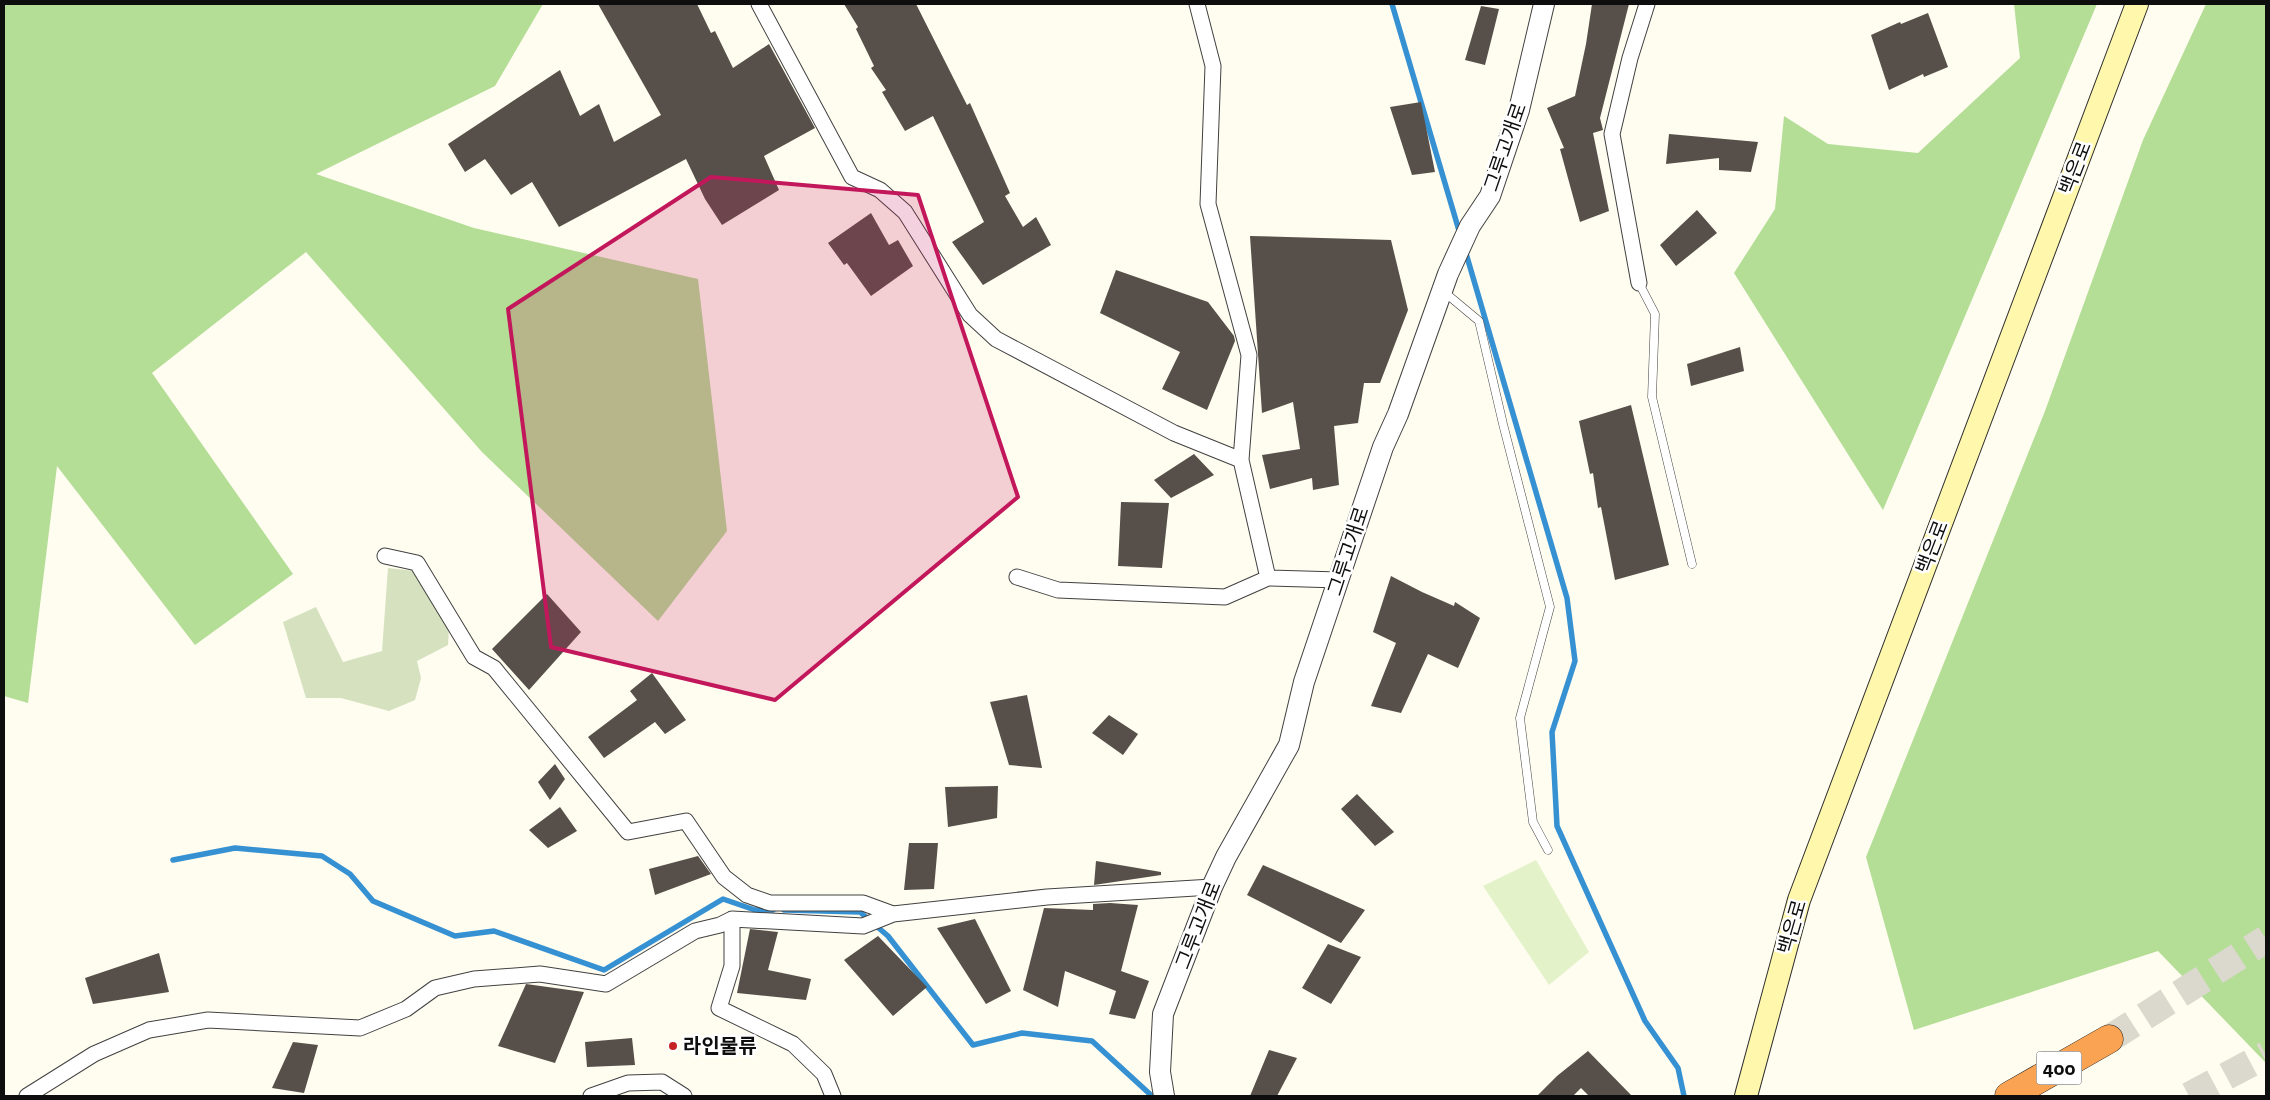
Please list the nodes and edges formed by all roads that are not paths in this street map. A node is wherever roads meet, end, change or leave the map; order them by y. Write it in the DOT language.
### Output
graph roads {
  1 [pos="759,4"];
  2 [pos="1197,4"];
  3 [pos="1544,4"];
  4 [pos="1647,4"];
  5 [pos="2137,4"];
  6 [pos="1445,283"];
  7 [pos="1639,283"];
  8 [pos="1242,460"];
  9 [pos="385,556"];
  10 [pos="1692,564"];
  11 [pos="1017,577"];
  12 [pos="1268,578"];
  13 [pos="1339,580"];
  14 [pos="1548,850"];
  15 [pos="1212,887"];
  16 [pos="889,916"];
  17 [pos="732,919"];
  18 [pos="2109,1039"];
  19 [pos="27,1096"];
  20 [pos="591,1096"];
  21 [pos="684,1096"];
  22 [pos="833,1096"];
  23 [pos="1164,1096"];
  24 [pos="1746,1096"];
  25 [pos="2009,1096"];
  1 -- 8 [label="street"];
  2 -- 8 [label="street"];
  3 -- 6 [label="street, 그루고개로"];
  4 -- 7 [label="street"];
  5 -- 24 [label="main road, 백은로"];
  6 -- 13 [label="street, 그루고개로"];
  6 -- 14 [label="lane"];
  7 -- 10 [label="lane"];
  8 -- 12 [label="street"];
  9 -- 16 [label="street"];
  11 -- 12 [label="street"];
  12 -- 13 [label="street"];
  13 -- 15 [label="street, 그루고개로"];
  15 -- 16 [label="street"];
  15 -- 23 [label="street, 그루고개로"];
  16 -- 17 [label="street"];
  17 -- 19 [label="street"];
  17 -- 22 [label="street"];
  18 -- 25 [label="highway, 400"];
  20 -- 21 [label="street"];
}
